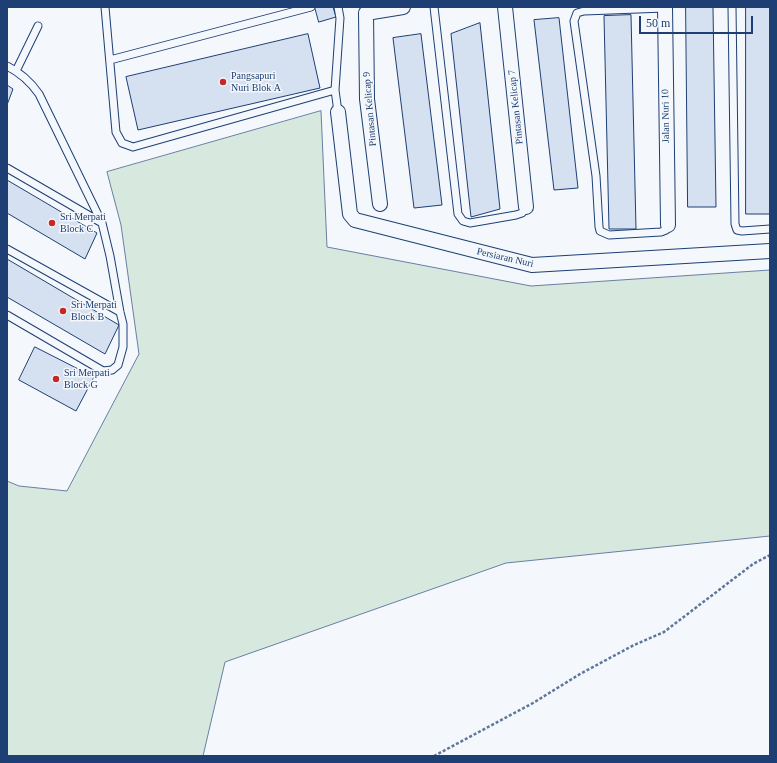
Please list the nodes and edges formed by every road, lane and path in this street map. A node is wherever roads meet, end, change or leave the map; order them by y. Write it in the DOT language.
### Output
graph roads {
  1 [pos="105,7"];
  2 [pos="311,7"];
  3 [pos="338,7"];
  4 [pos="403,7"];
  5 [pos="434,7"];
  6 [pos="505,7"];
  7 [pos="732,7"];
  8 [pos="665,8"];
  9 [pos="363,10"];
  10 [pos="38,26"];
  11 [pos="110,60"];
  12 [pos="7,66"];
  13 [pos="16,70"];
  14 [pos="335,90"];
  15 [pos="338,112"];
  16 [pos="7,168"];
  17 [pos="380,204"];
  18 [pos="526,207"];
  19 [pos="102,223"];
  20 [pos="668,225"];
  21 [pos="770,229"];
  22 [pos="7,249"];
  23 [pos="770,251"];
  24 [pos="120,312"];
  25 [pos="7,315"];
  26 [pos="770,555"];
  27 [pos="434,756"];
  1 -- 11 [label="lane"];
  2 -- 11 [label="lane"];
  3 -- 14 [label="lane"];
  4 -- 9 [label="street"];
  5 -- 18 [label="lane"];
  6 -- 18 [label="street, Pintasan Kelicap 7"];
  7 -- 21 [label="lane"];
  8 -- 20 [label="street, Jalan Nuri 10"];
  8 -- 20 [label="lane"];
  9 -- 17 [label="street, Pintasan Kelicap 9"];
  10 -- 13 [label="lane"];
  11 -- 14 [label="lane"];
  12 -- 13 [label="lane"];
  13 -- 19 [label="lane"];
  14 -- 15 [label="lane"];
  15 -- 23 [label="street, Persiaran Nuri"];
  16 -- 19 [label="lane"];
  19 -- 24 [label="lane"];
  22 -- 24 [label="lane"];
  24 -- 25 [label="lane"];
  26 -- 27 [label="path"];
}
